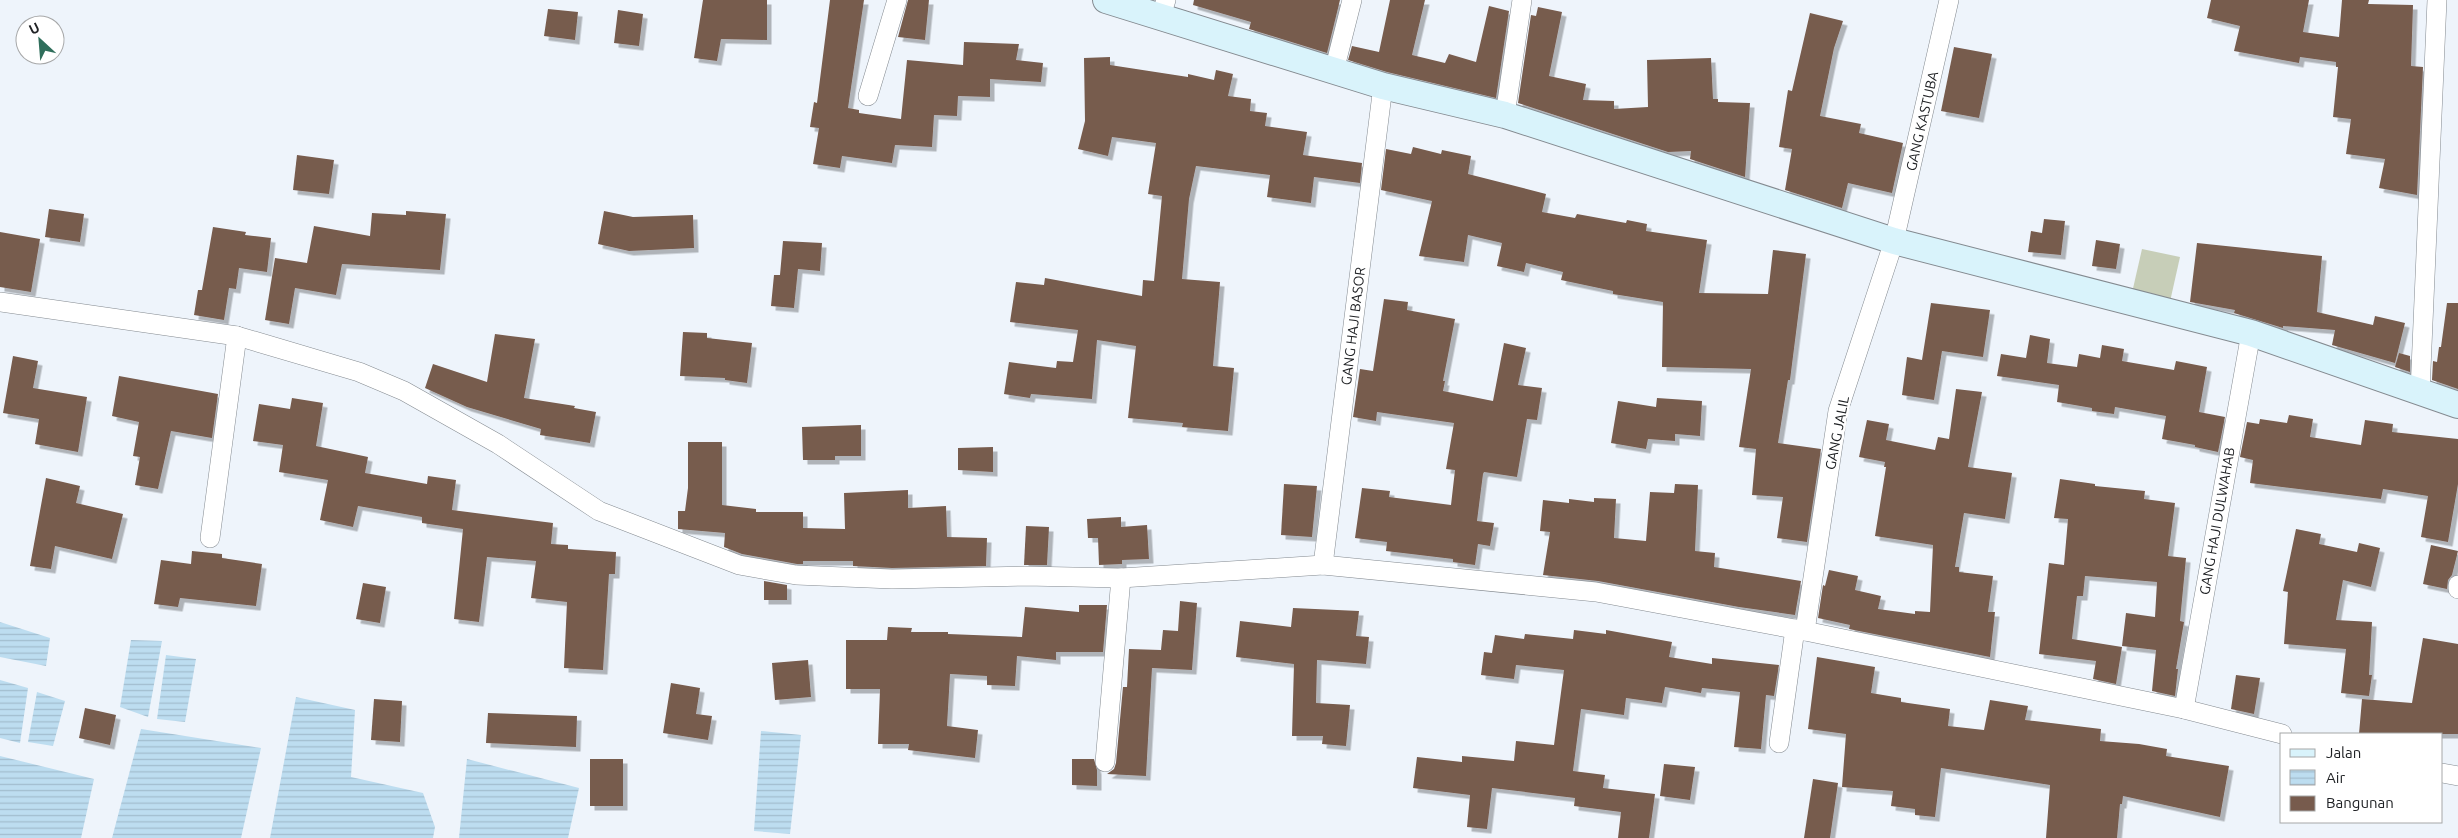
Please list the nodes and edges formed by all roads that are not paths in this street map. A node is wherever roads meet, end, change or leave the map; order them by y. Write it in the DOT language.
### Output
graph roads {
  1 [pos="897,0"];
  2 [pos="1106,0"];
  3 [pos="1352,0"];
  4 [pos="1522,0"];
  5 [pos="1950,0"];
  6 [pos="2437,0"];
  7 [pos="1164,8"];
  8 [pos="1334,71"];
  9 [pos="1383,86"];
  10 [pos="868,96"];
  11 [pos="1505,115"];
  12 [pos="1894,241"];
  13 [pos="0,302"];
  14 [pos="2251,332"];
  15 [pos="237,336"];
  16 [pos="2420,392"];
  17 [pos="2458,405"];
  18 [pos="210,538"];
  19 [pos="1323,565"];
  20 [pos="1121,578"];
  21 [pos="1800,630"];
  22 [pos="2184,709"];
  23 [pos="2280,733"];
  24 [pos="1779,743"];
  25 [pos="1105,762"];
  26 [pos="2443,773"];
  27 [pos="2458,776"];
  1 -- 10 [label="street"];
  2 -- 7 [label="street"];
  3 -- 8 [label="street"];
  4 -- 11 [label="street"];
  5 -- 12 [label="street, GANG KASTUBA"];
  6 -- 16 [label="street"];
  7 -- 8 [label="street"];
  8 -- 9 [label="street"];
  9 -- 11 [label="street"];
  9 -- 19 [label="street, GANG HAJI BASOR"];
  11 -- 12 [label="street"];
  12 -- 14 [label="street"];
  12 -- 21 [label="street, GANG JALIL"];
  13 -- 15 [label="street"];
  14 -- 16 [label="street"];
  14 -- 22 [label="street, GANG HAJI DULWAHAB"];
  15 -- 18 [label="street"];
  15 -- 20 [label="street"];
  16 -- 17 [label="street"];
  19 -- 20 [label="street"];
  19 -- 21 [label="street"];
  20 -- 25 [label="street"];
  21 -- 22 [label="street"];
  21 -- 24 [label="street, GANG JALIL"];
  22 -- 23 [label="street"];
  26 -- 27 [label="street"];
}
